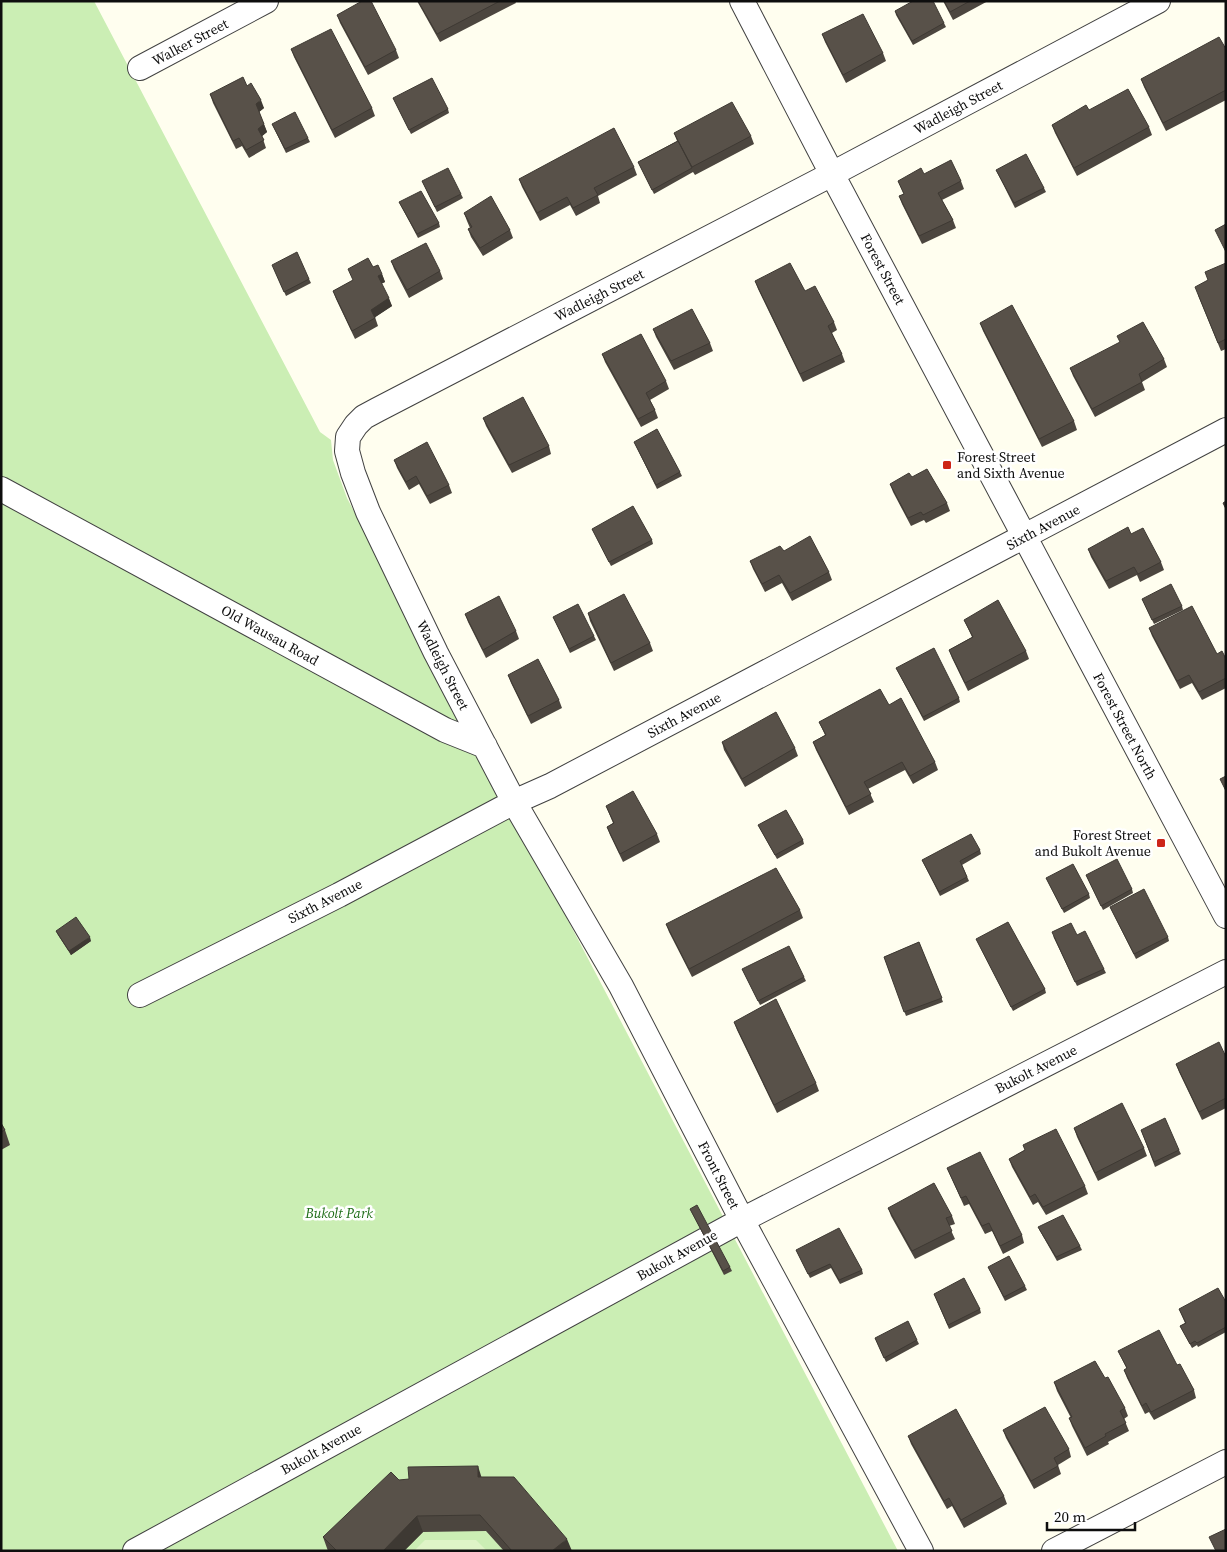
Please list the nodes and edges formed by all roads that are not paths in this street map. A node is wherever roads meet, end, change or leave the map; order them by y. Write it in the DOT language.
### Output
graph roads {
  1 [pos="266,1"];
  2 [pos="742,1"];
  3 [pos="1158,1"];
  4 [pos="140,68"];
  5 [pos="832,174"];
  6 [pos="1226,430"];
  7 [pos="1,489"];
  8 [pos="1025,536"];
  9 [pos="485,746"];
  10 [pos="514,802"];
  11 [pos="1226,916"];
  12 [pos="1226,972"];
  13 [pos="140,995"];
  14 [pos="742,1220"];
  15 [pos="1226,1462"];
  16 [pos="134,1551"];
  17 [pos="921,1551"];
  18 [pos="1054,1551"];
  1 -- 4 [label="street, Walker Street"];
  2 -- 5 [label="street, Forest Street"];
  3 -- 5 [label="street, Wadleigh Street"];
  5 -- 8 [label="street, Forest Street"];
  5 -- 9 [label="street, Wadleigh Street"];
  6 -- 8 [label="street, Sixth Avenue"];
  7 -- 9 [label="street, Old Wausau Road"];
  8 -- 10 [label="street, Sixth Avenue"];
  8 -- 11 [label="street, Forest Street North"];
  9 -- 10 [label="street"];
  10 -- 13 [label="street, Sixth Avenue"];
  10 -- 14 [label="street, Front Street"];
  12 -- 14 [label="street, Bukolt Avenue"];
  14 -- 16 [label="street, Bukolt Avenue"];
  14 -- 17 [label="street, Front Street"];
  15 -- 18 [label="street"];
}
